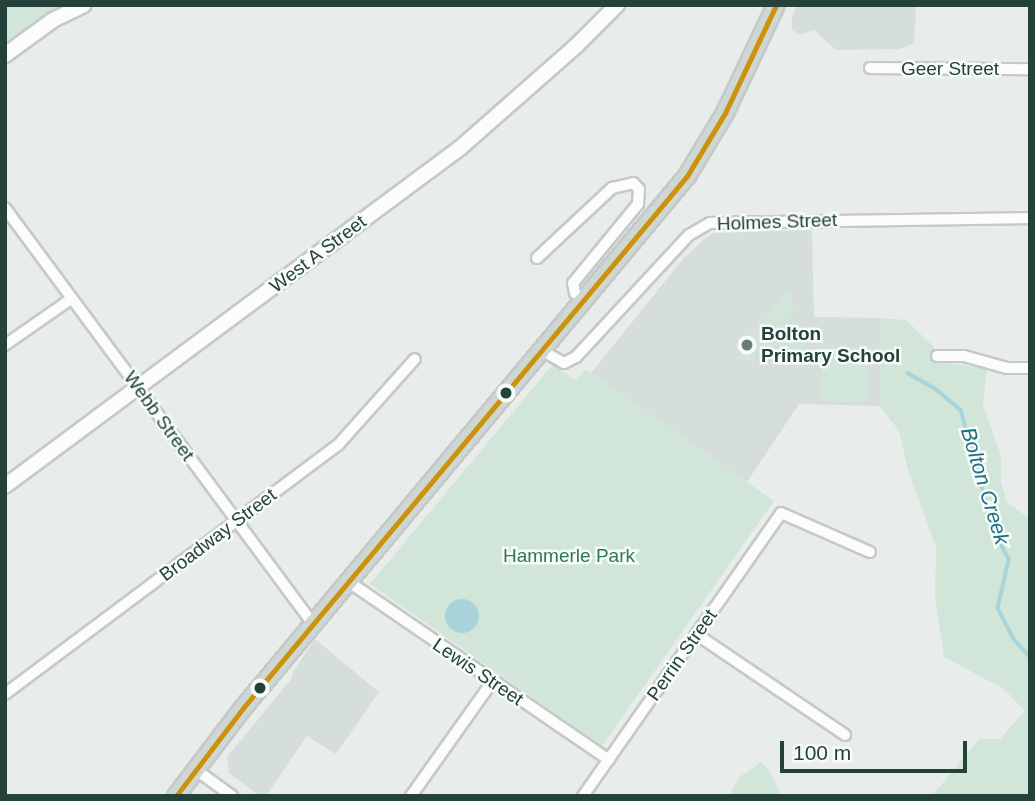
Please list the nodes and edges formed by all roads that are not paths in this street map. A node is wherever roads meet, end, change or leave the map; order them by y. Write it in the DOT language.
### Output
graph roads {
  1 [pos="84,5"];
  2 [pos="617,5"];
  3 [pos="776,5"];
  4 [pos="5,55"];
  5 [pos="870,68"];
  6 [pos="1030,69"];
  7 [pos="5,208"];
  8 [pos="1030,218"];
  9 [pos="537,258"];
  10 [pos="71,299"];
  11 [pos="584,301"];
  12 [pos="5,345"];
  13 [pos="543,351"];
  14 [pos="936,356"];
  15 [pos="415,359"];
  16 [pos="1030,368"];
  17 [pos="140,387"];
  18 [pos="5,486"];
  19 [pos="234,521"];
  20 [pos="870,552"];
  21 [pos="349,582"];
  22 [pos="313,624"];
  23 [pos="696,634"];
  24 [pos="492,682"];
  25 [pos="5,694"];
  26 [pos="845,735"];
  27 [pos="609,760"];
  28 [pos="195,769"];
  29 [pos="176,796"];
  30 [pos="232,796"];
  31 [pos="411,796"];
  32 [pos="583,796"];
  1 -- 4 [label="street"];
  2 -- 17 [label="street, West A Street"];
  3 -- 11 [label="main road"];
  5 -- 6 [label="street, Geer Street"];
  7 -- 10 [label="street, Webb Street"];
  8 -- 13 [label="street, Holmes Street"];
  9 -- 11 [label="street"];
  10 -- 12 [label="street"];
  10 -- 17 [label="street, Webb Street"];
  11 -- 13 [label="main road"];
  13 -- 21 [label="main road"];
  14 -- 16 [label="street"];
  15 -- 19 [label="street, Broadway Street"];
  17 -- 18 [label="street, West A Street"];
  17 -- 19 [label="street, Webb Street"];
  19 -- 22 [label="street, Webb Street"];
  19 -- 25 [label="street, Broadway Street"];
  20 -- 23 [label="street, Perrin Street"];
  21 -- 22 [label="main road"];
  21 -- 24 [label="street, Lewis Street"];
  22 -- 28 [label="main road"];
  23 -- 26 [label="street"];
  23 -- 27 [label="street, Perrin Street"];
  24 -- 27 [label="street, Lewis Street"];
  24 -- 31 [label="street"];
  27 -- 32 [label="street, Perrin Street"];
  28 -- 29 [label="main road"];
  28 -- 30 [label="street"];
}
